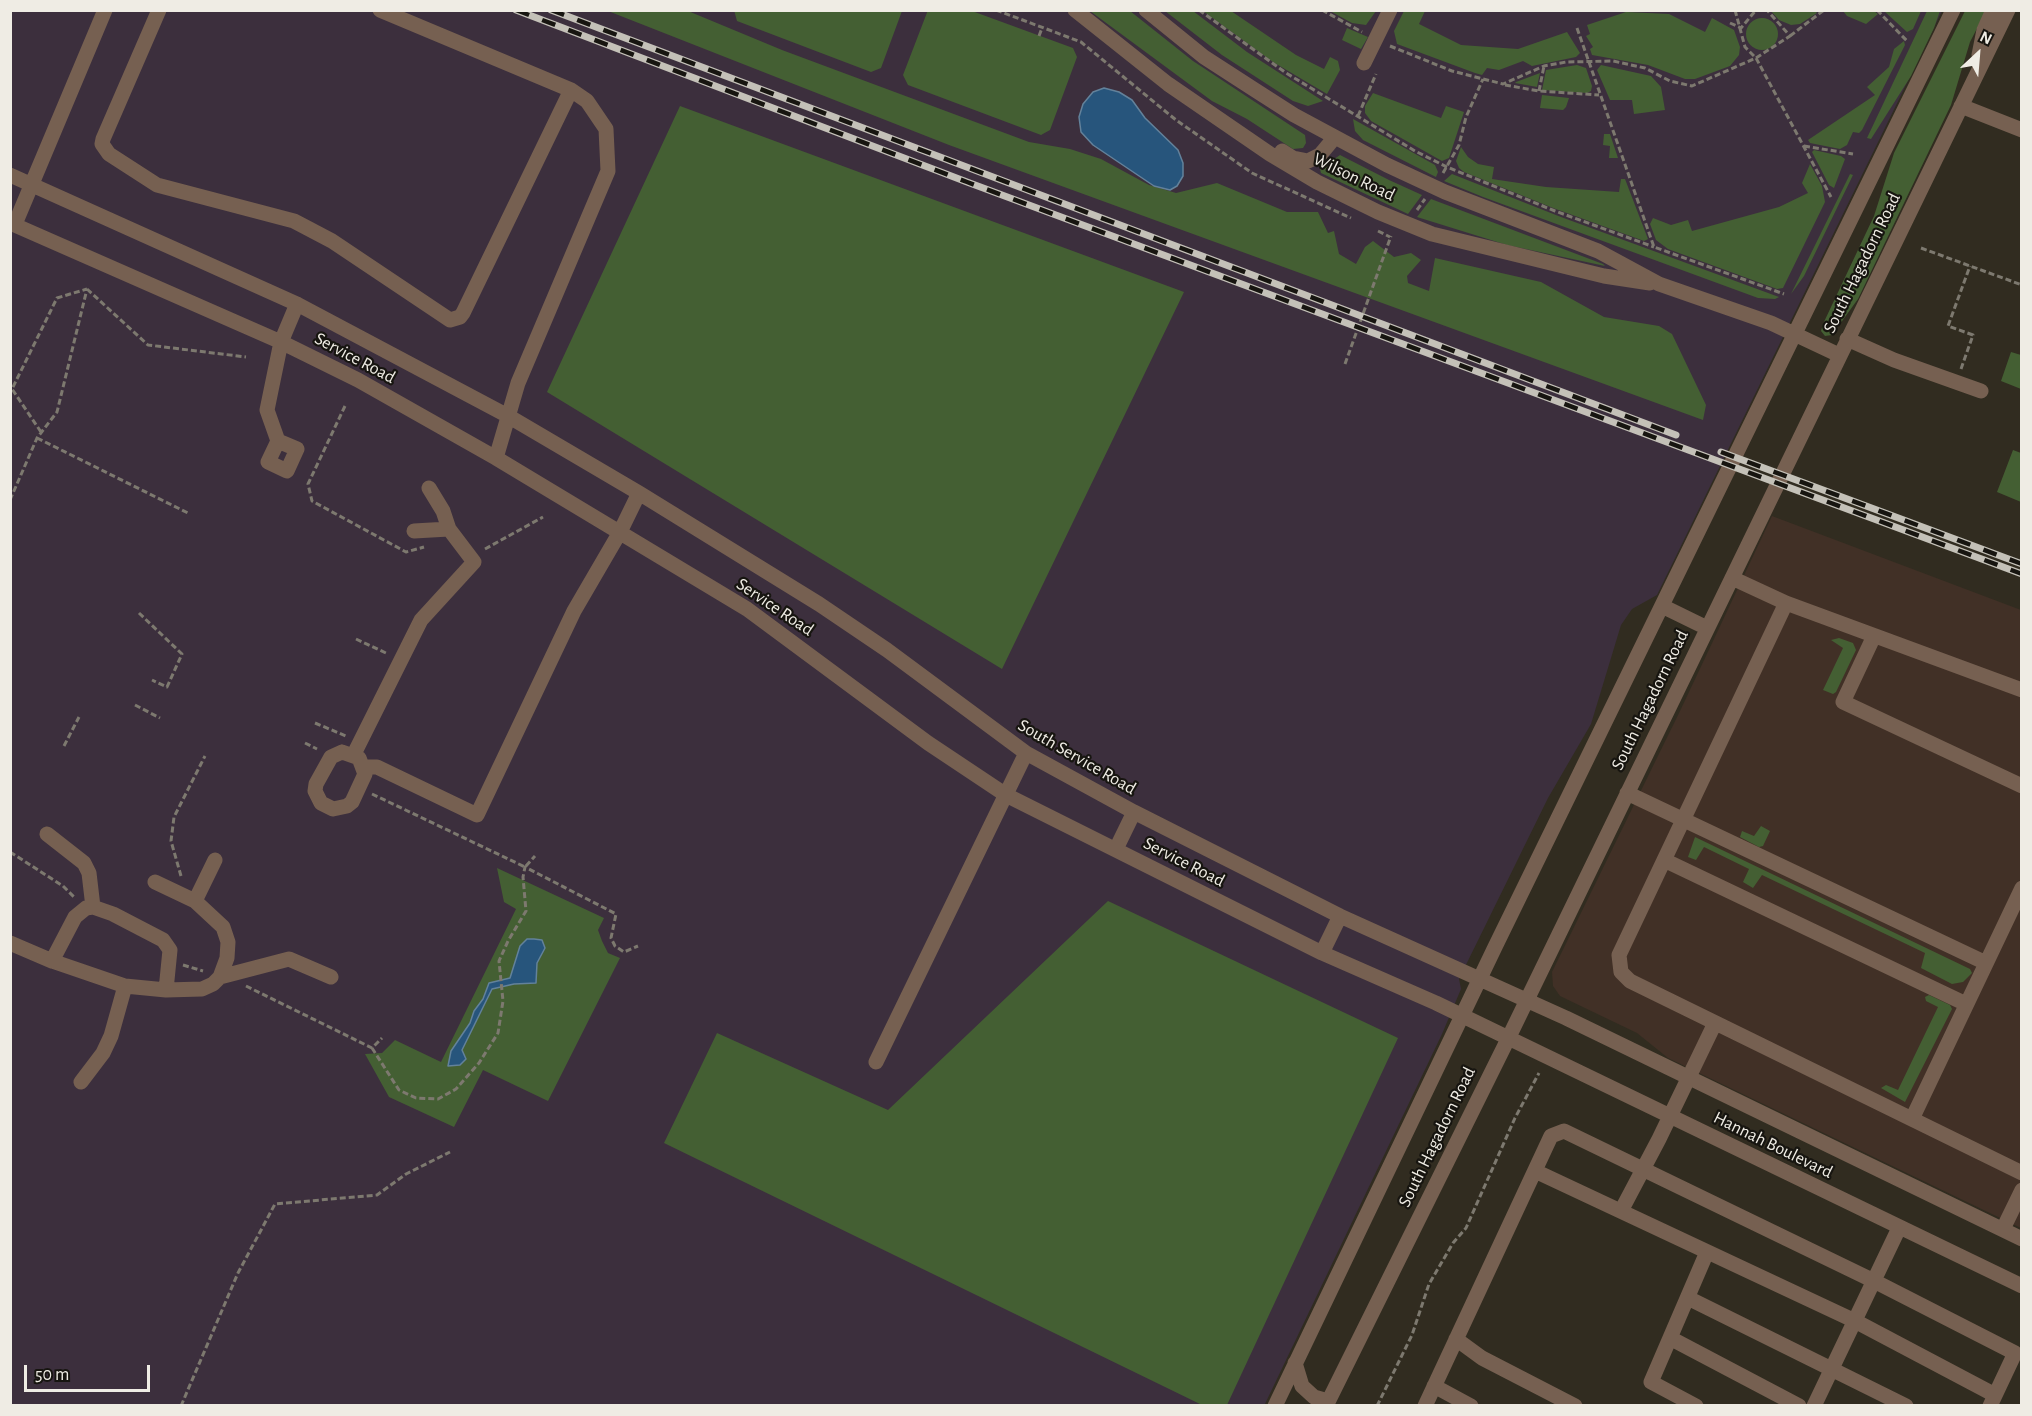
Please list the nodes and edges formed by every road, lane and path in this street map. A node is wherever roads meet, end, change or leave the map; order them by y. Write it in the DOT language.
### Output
graph roads {
  1 [pos="105,10"];
  2 [pos="159,10"];
  3 [pos="380,10"];
  4 [pos="996,10"];
  5 [pos="1075,10"];
  6 [pos="1146,10"];
  7 [pos="1199,10"];
  8 [pos="1322,10"];
  9 [pos="1390,10"];
  10 [pos="1735,10"];
  11 [pos="1756,10"];
  12 [pos="1767,10"];
  13 [pos="1824,10"];
  14 [pos="1878,10"];
  15 [pos="1953,10"];
  16 [pos="1993,10"];
  17 [pos="2008,10"];
  18 [pos="1730,22"];
  19 [pos="1042,28"];
  20 [pos="1577,28"];
  21 [pos="1741,28"];
  22 [pos="1039,36"];
  23 [pos="1790,36"];
  24 [pos="1382,42"];
  25 [pos="1908,42"];
  26 [pos="1385,53"];
  27 [pos="1756,58"];
  28 [pos="1588,62"];
  29 [pos="1371,66"];
  30 [pos="1544,66"];
  31 [pos="1976,76"];
  32 [pos="1483,79"];
  33 [pos="1503,84"];
  34 [pos="571,90"];
  35 [pos="1539,91"];
  36 [pos="1599,96"];
  37 [pos="1961,106"];
  38 [pos="1200,107"];
  39 [pos="1358,117"];
  40 [pos="2022,130"];
  41 [pos="1335,137"];
  42 [pos="1804,146"];
  43 [pos="1853,154"];
  44 [pos="1447,167"];
  45 [pos="10,175"];
  46 [pos="31,184"];
  47 [pos="1433,187"];
  48 [pos="1832,197"];
  49 [pos="1359,222"];
  50 [pos="13,224"];
  51 [pos="1407,224"];
  52 [pos="1369,227"];
  53 [pos="1390,237"];
  54 [pos="1654,247"];
  55 [pos="1921,248"];
  56 [pos="1970,266"];
  57 [pos="1659,284"];
  58 [pos="2022,285"];
  59 [pos="87,289"];
  60 [pos="1784,294"];
  61 [pos="297,304"];
  62 [pos="1795,333"];
  63 [pos="1847,339"];
  64 [pos="281,342"];
  65 [pos="1839,355"];
  66 [pos="246,357"];
  67 [pos="1345,364"];
  68 [pos="1956,383"];
  69 [pos="11,388"];
  70 [pos="1981,391"];
  71 [pos="345,406"];
  72 [pos="508,416"];
  73 [pos="41,432"];
  74 [pos="37,438"];
  75 [pos="278,441"];
  76 [pos="496,458"];
  77 [pos="308,484"];
  78 [pos="429,488"];
  79 [pos="639,493"];
  80 [pos="11,499"];
  81 [pos="188,513"];
  82 [pos="449,530"];
  83 [pos="414,531"];
  84 [pos="620,532"];
  85 [pos="1732,578"];
  86 [pos="1786,603"];
  87 [pos="1662,606"];
  88 [pos="139,613"];
  89 [pos="1707,628"];
  90 [pos="1874,636"];
  91 [pos="356,639"];
  92 [pos="390,655"];
  93 [pos="152,680"];
  94 [pos="2022,690"];
  95 [pos="135,705"];
  96 [pos="79,717"];
  97 [pos="160,718"];
  98 [pos="64,746"];
  99 [pos="1026,753"];
  100 [pos="354,754"];
  101 [pos="206,756"];
  102 [pos="364,767"];
  103 [pos="2022,786"];
  104 [pos="359,788"];
  105 [pos="1627,793"];
  106 [pos="1006,795"];
  107 [pos="1134,812"];
  108 [pos="1683,820"];
  109 [pos="46,834"];
  110 [pos="1116,849"];
  111 [pos="10,852"];
  112 [pos="535,856"];
  113 [pos="215,860"];
  114 [pos="1664,860"];
  115 [pos="525,867"];
  116 [pos="182,878"];
  117 [pos="155,882"];
  118 [pos="2022,888"];
  119 [pos="195,901"];
  120 [pos="89,908"];
  121 [pos="1340,916"];
  122 [pos="10,943"];
  123 [pos="638,946"];
  124 [pos="1322,953"];
  125 [pos="171,959"];
  126 [pos="52,961"];
  127 [pos="1986,963"];
  128 [pos="220,977"];
  129 [pos="331,977"];
  130 [pos="1480,978"];
  131 [pos="125,986"];
  132 [pos="166,990"];
  133 [pos="1527,999"];
  134 [pos="1966,1004"];
  135 [pos="1462,1017"];
  136 [pos="1715,1023"];
  137 [pos="382,1038"];
  138 [pos="1508,1039"];
  139 [pos="372,1048"];
  140 [pos="876,1062"];
  141 [pos="1539,1073"];
  142 [pos="1689,1077"];
  143 [pos="81,1083"];
  144 [pos="1670,1117"];
  145 [pos="1912,1119"];
  146 [pos="450,1152"];
  147 [pos="1643,1170"];
  148 [pos="1535,1171"];
  149 [pos="2022,1173"];
  150 [pos="2022,1190"];
  151 [pos="1621,1211"];
  152 [pos="1899,1228"];
  153 [pos="2003,1229"];
  154 [pos="2022,1239"];
  155 [pos="1707,1252"];
  156 [pos="1874,1281"];
  157 [pos="2022,1286"];
  158 [pos="1688,1298"];
  159 [pos="1854,1321"];
  160 [pos="1670,1338"];
  161 [pos="1456,1339"];
  162 [pos="1295,1363"];
  163 [pos="1832,1368"];
  164 [pos="1434,1386"];
  165 [pos="1992,1400"];
  166 [pos="1327,1403"];
  167 [pos="181,1406"];
  168 [pos="1275,1406"];
  169 [pos="1377,1406"];
  170 [pos="1425,1406"];
  171 [pos="1471,1406"];
  172 [pos="1575,1406"];
  173 [pos="1696,1406"];
  174 [pos="1799,1406"];
  175 [pos="1814,1406"];
  176 [pos="1906,1406"];
  1 -- 46 [label="street"];
  2 -- 34 [label="street"];
  3 -- 34 [label="street"];
  4 -- 19 [label="path"];
  5 -- 38 [label="street, Wilson Road"];
  6 -- 41 [label="street, Wilson Road"];
  7 -- 39 [label="path"];
  8 -- 24 [label="path"];
  9 -- 24 [label="street"];
  10 -- 21 [label="path"];
  11 -- 21 [label="path"];
  12 -- 23 [label="path"];
  13 -- 23 [label="path"];
  14 -- 25 [label="path"];
  15 -- 62 [label="street, South Hagadorn Road"];
  16 -- 31 [label="street"];
  17 -- 31 [label="street, South Hagadorn Road"];
  18 -- 21 [label="path"];
  19 -- 22 [label="path"];
  19 -- 49 [label="path"];
  20 -- 28 [label="path"];
  21 -- 27 [label="path"];
  23 -- 27 [label="path"];
  24 -- 26 [label="path"];
  24 -- 29 [label="street"];
  24 -- 32 [label="path"];
  27 -- 28 [label="path"];
  27 -- 42 [label="path"];
  28 -- 30 [label="path"];
  28 -- 36 [label="path"];
  29 -- 39 [label="path"];
  30 -- 33 [label="path"];
  30 -- 35 [label="path"];
  31 -- 37 [label="street, South Hagadorn Road"];
  32 -- 33 [label="path"];
  32 -- 44 [label="path"];
  33 -- 35 [label="path"];
  34 -- 72 [label="street"];
  35 -- 36 [label="path"];
  36 -- 54 [label="path"];
  37 -- 40 [label="street"];
  37 -- 63 [label="street, South Hagadorn Road"];
  38 -- 41 [label="street"];
  38 -- 51 [label="street, Wilson Road"];
  39 -- 44 [label="path"];
  41 -- 47 [label="street, Wilson Road"];
  42 -- 43 [label="path"];
  42 -- 48 [label="path"];
  44 -- 47 [label="path"];
  44 -- 54 [label="path"];
  45 -- 46 [label="street, Service Road"];
  46 -- 50 [label="street"];
  46 -- 61 [label="street, Service Road"];
  47 -- 51 [label="path"];
  47 -- 57 [label="street, Wilson Road"];
  50 -- 64 [label="street, Service Road"];
  51 -- 53 [label="path"];
  51 -- 57 [label="street, Wilson Road"];
  52 -- 53 [label="path"];
  53 -- 67 [label="path"];
  54 -- 60 [label="path"];
  55 -- 56 [label="path"];
  56 -- 58 [label="path"];
  56 -- 68 [label="path"];
  57 -- 62 [label="street, Wilson Road"];
  59 -- 66 [label="path"];
  59 -- 69 [label="path"];
  59 -- 73 [label="path"];
  61 -- 64 [label="street"];
  61 -- 72 [label="street, Service Road"];
  62 -- 65 [label="street, Wilson Road"];
  62 -- 87 [label="street, South Hagadorn Road"];
  63 -- 65 [label="street, South Hagadorn Road"];
  63 -- 68 [label="street"];
  64 -- 75 [label="street"];
  64 -- 76 [label="street, Service Road"];
  65 -- 85 [label="street, South Hagadorn Road"];
  68 -- 70 [label="street"];
  69 -- 73 [label="path"];
  71 -- 77 [label="path"];
  72 -- 76 [label="street"];
  72 -- 79 [label="street, Service Road"];
  73 -- 74 [label="path"];
  74 -- 80 [label="path"];
  74 -- 81 [label="path"];
  76 -- 84 [label="street, Service Road"];
  78 -- 82 [label="street"];
  79 -- 84 [label="street"];
  79 -- 99 [label="street, South Service Road"];
  82 -- 83 [label="street"];
  82 -- 100 [label="street"];
  84 -- 102 [label="street"];
  84 -- 106 [label="street, Service Road"];
  85 -- 86 [label="street"];
  85 -- 89 [label="street, South Hagadorn Road"];
  86 -- 90 [label="street"];
  86 -- 108 [label="street"];
  87 -- 89 [label="street"];
  87 -- 130 [label="street, South Hagadorn Road"];
  88 -- 93 [label="path"];
  89 -- 105 [label="street, South Hagadorn Road"];
  90 -- 94 [label="street"];
  90 -- 103 [label="street"];
  91 -- 92 [label="path"];
  95 -- 97 [label="path"];
  96 -- 98 [label="path"];
  99 -- 106 [label="street"];
  99 -- 107 [label="street, South Service Road"];
  100 -- 102 [label="street"];
  100 -- 104 [label="street"];
  101 -- 116 [label="path"];
  102 -- 104 [label="street"];
  104 -- 115 [label="path"];
  105 -- 108 [label="street"];
  105 -- 133 [label="street, South Hagadorn Road"];
  106 -- 110 [label="street, Service Road"];
  106 -- 140 [label="street"];
  107 -- 110 [label="street"];
  107 -- 121 [label="street, South Service Road"];
  108 -- 114 [label="street"];
  108 -- 127 [label="street"];
  109 -- 120 [label="street"];
  110 -- 124 [label="street, Service Road"];
  111 -- 120 [label="path"];
  112 -- 115 [label="path"];
  113 -- 119 [label="street"];
  114 -- 134 [label="street"];
  114 -- 136 [label="street"];
  115 -- 123 [label="path"];
  115 -- 139 [label="path"];
  117 -- 119 [label="street"];
  118 -- 127 [label="street"];
  119 -- 128 [label="street"];
  120 -- 125 [label="street"];
  120 -- 126 [label="street"];
  121 -- 124 [label="street"];
  121 -- 130 [label="street, South Service Road"];
  122 -- 126 [label="street"];
  124 -- 135 [label="street, Service Road"];
  125 -- 128 [label="path"];
  125 -- 132 [label="street"];
  126 -- 131 [label="street"];
  127 -- 134 [label="street"];
  128 -- 129 [label="street"];
  128 -- 132 [label="street"];
  128 -- 139 [label="path"];
  130 -- 133 [label="street, South Service Road"];
  130 -- 135 [label="street, South Hagadorn Road"];
  131 -- 132 [label="street"];
  131 -- 143 [label="street"];
  133 -- 138 [label="street, South Hagadorn Road"];
  133 -- 142 [label="street, Hannah Boulevard"];
  134 -- 145 [label="street"];
  135 -- 138 [label="street, Service Road"];
  135 -- 162 [label="street, South Hagadorn Road"];
  136 -- 142 [label="street"];
  136 -- 145 [label="street"];
  137 -- 139 [label="path"];
  138 -- 144 [label="street, Hannah Boulevard"];
  138 -- 166 [label="street, South Hagadorn Road"];
  141 -- 169 [label="path"];
  142 -- 144 [label="street"];
  142 -- 153 [label="street, Hannah Boulevard"];
  144 -- 147 [label="street"];
  144 -- 152 [label="street, Hannah Boulevard"];
  145 -- 149 [label="street"];
  146 -- 167 [label="path"];
  147 -- 148 [label="street"];
  147 -- 151 [label="street"];
  147 -- 156 [label="street"];
  148 -- 151 [label="street"];
  148 -- 161 [label="street"];
  150 -- 153 [label="street"];
  151 -- 155 [label="street"];
  152 -- 156 [label="street"];
  152 -- 157 [label="street, Hannah Boulevard"];
  153 -- 154 [label="street, Hannah Boulevard"];
  155 -- 158 [label="street"];
  155 -- 159 [label="street"];
  156 -- 159 [label="street"];
  156 -- 165 [label="street"];
  158 -- 160 [label="street"];
  158 -- 163 [label="street"];
  159 -- 163 [label="street"];
  159 -- 165 [label="street"];
  160 -- 173 [label="street"];
  160 -- 174 [label="street"];
  161 -- 164 [label="street"];
  161 -- 172 [label="street"];
  162 -- 166 [label="street"];
  162 -- 168 [label="street, South Hagadorn Road"];
  163 -- 175 [label="street"];
  163 -- 176 [label="street"];
  164 -- 170 [label="street"];
  164 -- 171 [label="street"];
}
